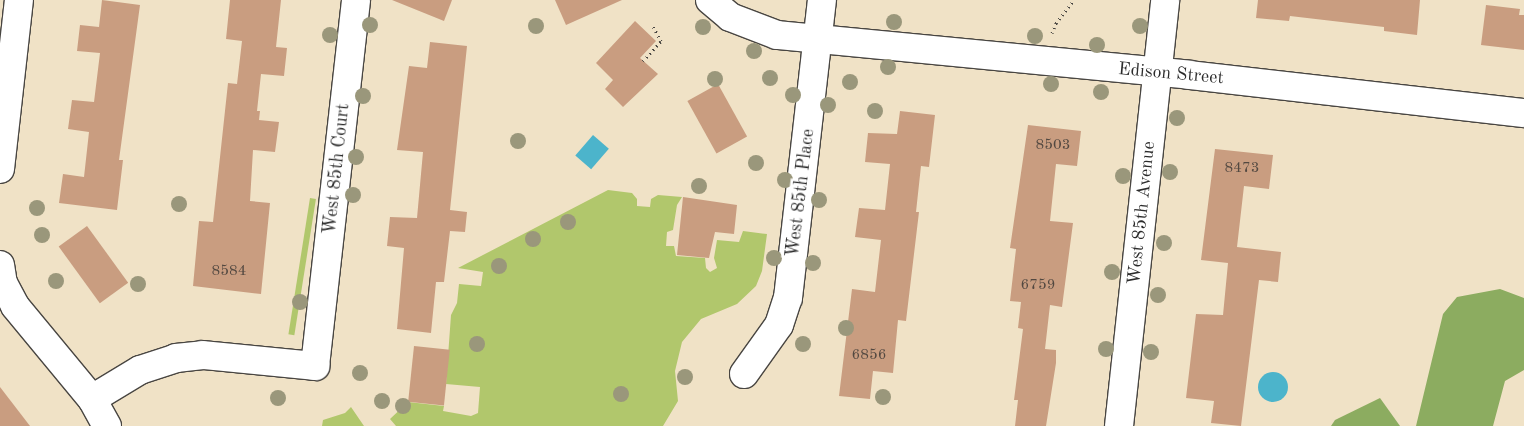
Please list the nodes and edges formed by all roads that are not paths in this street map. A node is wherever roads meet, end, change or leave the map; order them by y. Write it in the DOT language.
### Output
graph roads {
  1 [pos="19,0"];
  2 [pos="356,0"];
  3 [pos="710,0"];
  4 [pos="822,0"];
  5 [pos="1165,0"];
  6 [pos="818,40"];
  7 [pos="1157,72"];
  8 [pos="1524,113"];
  9 [pos="0,169"];
  10 [pos="1,277"];
  11 [pos="744,374"];
  12 [pos="92,399"];
  13 [pos="107,426"];
  14 [pos="1119,426"];
  1 -- 9 [label="street"];
  2 -- 12 [label="street, West 85th Court"];
  3 -- 6 [label="street, Edison Street"];
  4 -- 6 [label="street, West 85th Place"];
  5 -- 7 [label="street, West 85th Avenue"];
  6 -- 7 [label="street, Edison Street"];
  6 -- 11 [label="street, West 85th Place"];
  7 -- 8 [label="street, Edison Street"];
  7 -- 14 [label="street, West 85th Avenue"];
  10 -- 12 [label="street"];
  12 -- 13 [label="street"];
}
